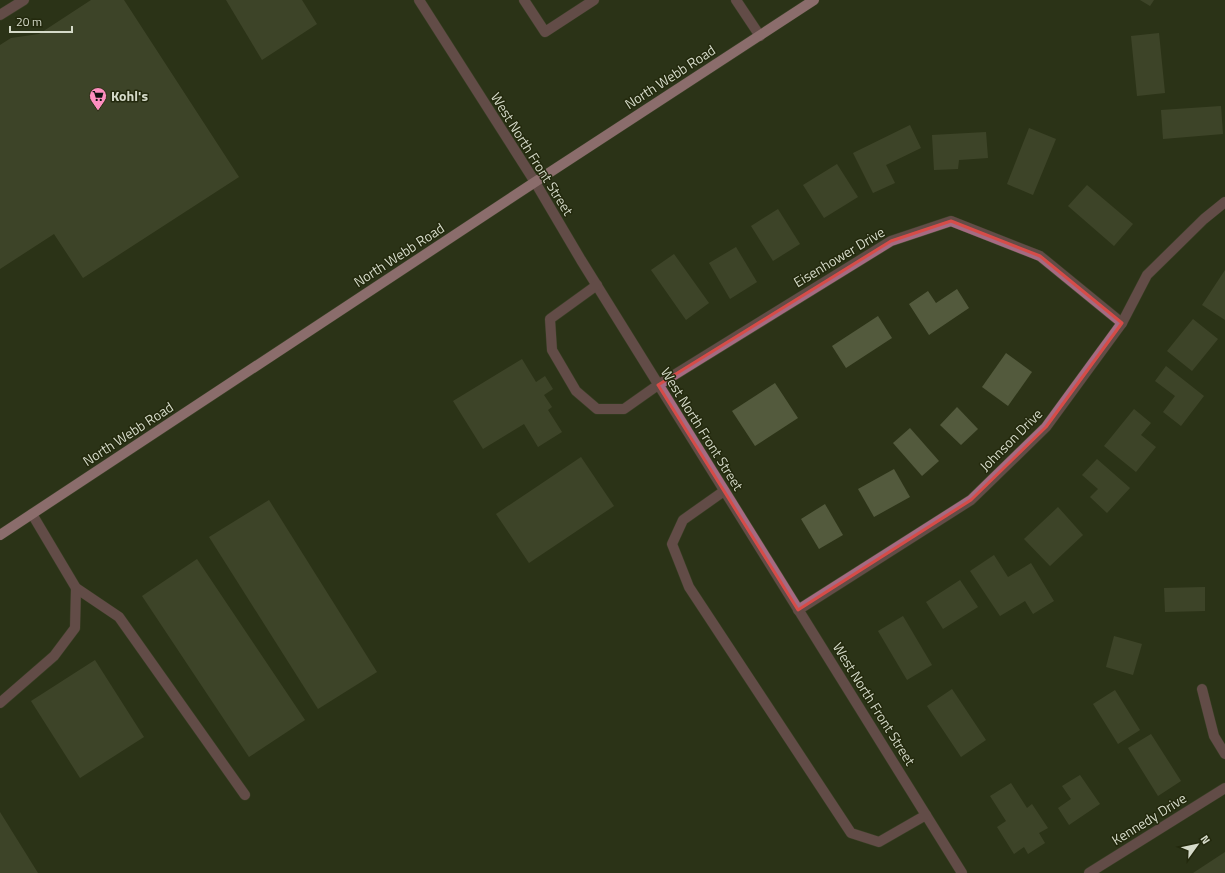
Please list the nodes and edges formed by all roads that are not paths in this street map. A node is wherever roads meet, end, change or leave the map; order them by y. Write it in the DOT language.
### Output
graph roads {
  1 [pos="24,0"];
  2 [pos="419,0"];
  3 [pos="524,0"];
  4 [pos="594,0"];
  5 [pos="736,0"];
  6 [pos="814,0"];
  7 [pos="0,15"];
  8 [pos="760,36"];
  9 [pos="535,182"];
  10 [pos="1225,202"];
  11 [pos="597,285"];
  12 [pos="1122,323"];
  13 [pos="658,385"];
  14 [pos="724,492"];
  15 [pos="32,514"];
  16 [pos="0,535"];
  17 [pos="76,588"];
  18 [pos="798,610"];
  19 [pos="1202,689"];
  20 [pos="0,703"];
  21 [pos="1225,754"];
  22 [pos="1225,788"];
  23 [pos="245,795"];
  24 [pos="926,815"];
  25 [pos="962,873"];
  26 [pos="1089,873"];
  1 -- 7 [label="street"];
  2 -- 9 [label="street, West North Front Street"];
  3 -- 4 [label="street"];
  5 -- 8 [label="street"];
  6 -- 8 [label="main road, North Webb Road"];
  8 -- 9 [label="main road, North Webb Road"];
  9 -- 11 [label="street, West North Front Street"];
  9 -- 15 [label="main road, North Webb Road"];
  10 -- 12 [label="street, Johnson Drive"];
  11 -- 13 [label="street, West North Front Street"];
  11 -- 13 [label="street, Eisenhower Drive"];
  12 -- 13 [label="street, Eisenhower Drive"];
  12 -- 18 [label="street, Johnson Drive"];
  13 -- 14 [label="street, West North Front Street"];
  14 -- 18 [label="street, West North Front Street"];
  14 -- 24 [label="street"];
  15 -- 16 [label="main road, North Webb Road"];
  15 -- 17 [label="street"];
  17 -- 20 [label="street"];
  17 -- 23 [label="street"];
  18 -- 24 [label="street, West North Front Street"];
  19 -- 21 [label="street"];
  22 -- 26 [label="street, Kennedy Drive"];
  24 -- 25 [label="street, West North Front Street"];
}
